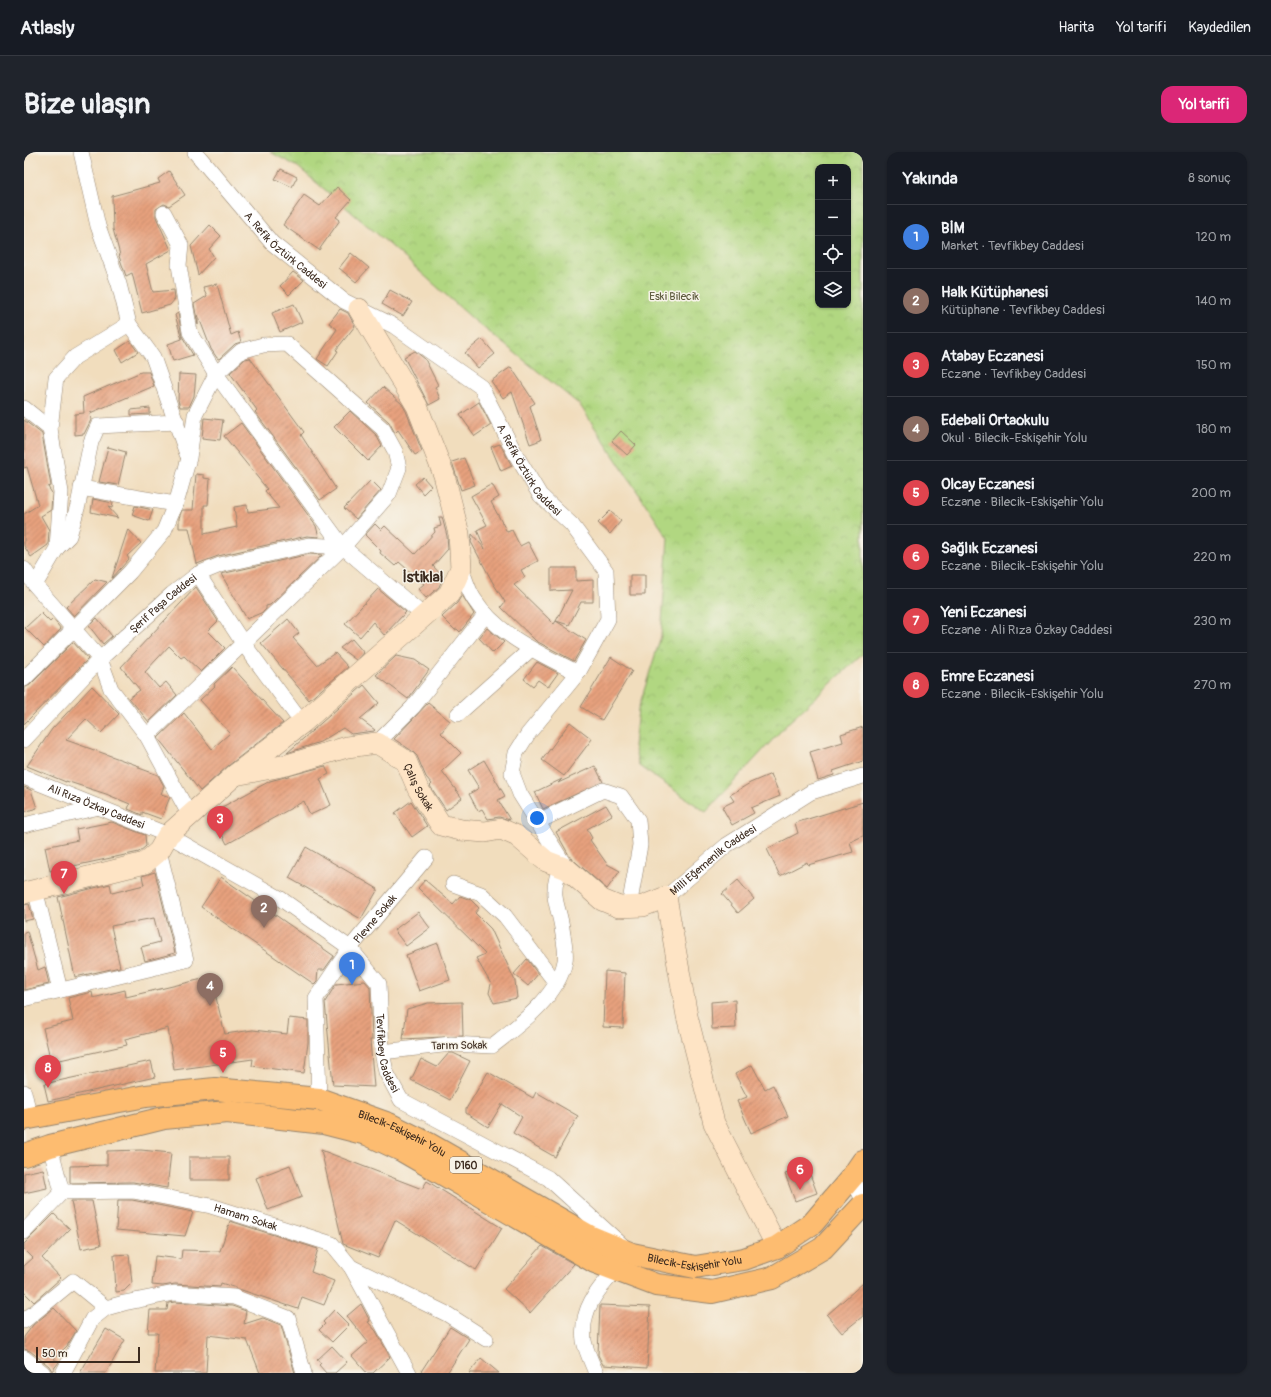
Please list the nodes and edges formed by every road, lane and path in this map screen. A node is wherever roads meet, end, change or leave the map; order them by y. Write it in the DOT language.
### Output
graph roads {
  1 [pos="81,152"];
  2 [pos="195,152"];
  3 [pos="164,213"];
  4 [pos="359,309"];
  5 [pos="129,324"];
  6 [pos="216,374"];
  7 [pos="24,408"];
  8 [pos="177,422"];
  9 [pos="50,429"];
  10 [pos="188,458"];
  11 [pos="82,488"];
  12 [pos="175,504"];
  13 [pos="343,547"];
  14 [pos="57,548"];
  15 [pos="462,568"];
  16 [pos="24,569"];
  17 [pos="198,574"];
  18 [pos="35,585"];
  19 [pos="486,614"];
  20 [pos="424,616"];
  21 [pos="74,627"];
  22 [pos="244,643"];
  23 [pos="531,649"];
  24 [pos="100,659"];
  25 [pos="578,674"];
  26 [pos="24,679"];
  27 [pos="458,714"];
  28 [pos="302,723"];
  29 [pos="147,736"];
  30 [pos="24,740"];
  31 [pos="377,743"];
  32 [pos="235,775"];
  33 [pos="863,776"];
  34 [pos="24,777"];
  35 [pos="99,807"];
  36 [pos="190,816"];
  37 [pos="537,822"];
  38 [pos="24,825"];
  39 [pos="164,843"];
  40 [pos="426,858"];
  41 [pos="567,870"];
  42 [pos="453,884"];
  43 [pos="30,891"];
  44 [pos="666,897"];
  45 [pos="629,907"];
  46 [pos="350,948"];
  47 [pos="556,983"];
  48 [pos="60,990"];
  49 [pos="24,998"];
  50 [pos="382,1052"];
  51 [pos="24,1092"];
  52 [pos="319,1099"];
  53 [pos="27,1119"];
  54 [pos="50,1146"];
  55 [pos="24,1155"];
  56 [pos="858,1169"];
  57 [pos="62,1192"];
  58 [pos="863,1200"];
  59 [pos="863,1205"];
  60 [pos="24,1232"];
  61 [pos="777,1247"];
  62 [pos="632,1254"];
  63 [pos="351,1267"];
  64 [pos="616,1270"];
  65 [pos="734,1286"];
  66 [pos="106,1308"];
  67 [pos="24,1321"];
  68 [pos="486,1339"];
  69 [pos="24,1358"];
  70 [pos="43,1373"];
  71 [pos="63,1373"];
  72 [pos="304,1373"];
  73 [pos="409,1373"];
  74 [pos="596,1373"];
  1 -- 5 [label="street"];
  2 -- 4 [label="street, A. Refik Öztürk Caddesi"];
  3 -- 6 [label="street"];
  4 -- 15 [label="street"];
  4 -- 25 [label="street, A. Refik Öztürk Caddesi"];
  5 -- 8 [label="street"];
  5 -- 9 [label="street"];
  6 -- 10 [label="street"];
  6 -- 13 [label="street"];
  6 -- 13 [label="street"];
  7 -- 9 [label="street"];
  8 -- 10 [label="street"];
  8 -- 11 [label="street"];
  9 -- 14 [label="street"];
  10 -- 12 [label="street"];
  11 -- 12 [label="street"];
  11 -- 14 [label="street"];
  12 -- 21 [label="street"];
  13 -- 17 [label="street, Şerif Paşa Caddesi"];
  13 -- 20 [label="street"];
  13 -- 22 [label="street"];
  14 -- 18 [label="street"];
  15 -- 19 [label="street"];
  15 -- 20 [label="street"];
  16 -- 18 [label="street"];
  17 -- 22 [label="street"];
  17 -- 24 [label="street, Şerif Paşa Caddesi"];
  18 -- 21 [label="street"];
  19 -- 23 [label="street"];
  19 -- 31 [label="street"];
  20 -- 28 [label="street"];
  21 -- 24 [label="street"];
  21 -- 26 [label="street"];
  22 -- 28 [label="street"];
  22 -- 29 [label="street"];
  23 -- 25 [label="street"];
  23 -- 27 [label="street"];
  24 -- 29 [label="street"];
  24 -- 30 [label="street, Şerif Paşa Caddesi"];
  25 -- 37 [label="street, A. Refik Öztürk Caddesi"];
  28 -- 32 [label="street"];
  29 -- 36 [label="street"];
  31 -- 32 [label="street"];
  31 -- 41 [label="street, Çalış Sokak"];
  32 -- 36 [label="street"];
  33 -- 44 [label="street, Milli Eğemenlik Caddesi"];
  34 -- 35 [label="street, Ali Rıza Özkay Caddesi"];
  35 -- 38 [label="street"];
  35 -- 39 [label="street, Ali Rıza Özkay Caddesi"];
  36 -- 39 [label="street"];
  37 -- 41 [label="street, A. Refik Öztürk Caddesi"];
  37 -- 45 [label="street"];
  39 -- 43 [label="street"];
  39 -- 46 [label="street, Tevfikbey Caddesi"];
  39 -- 48 [label="street"];
  40 -- 46 [label="street, Plevne Sokak"];
  41 -- 45 [label="street, Milli Eğemenlik Caddesi"];
  41 -- 47 [label="street, Tarım Sokak"];
  42 -- 47 [label="street"];
  43 -- 48 [label="street"];
  44 -- 45 [label="street, Milli Eğemenlik Caddesi"];
  44 -- 61 [label="street"];
  46 -- 50 [label="street, Tevfikbey Caddesi"];
  46 -- 52 [label="street, Plevne Sokak"];
  47 -- 50 [label="street, Tarım Sokak"];
  48 -- 49 [label="street"];
  50 -- 62 [label="street, Tevfikbey Caddesi"];
  51 -- 53 [label="street"];
  52 -- 53 [label="main road, Bilecik-Eskişehir Yolu / D160"];
  52 -- 62 [label="main road, Bilecik-Eskişehir Yolu / D160"];
  54 -- 55 [label="main road, Bilecik-Eskişehir Yolu / D160"];
  54 -- 57 [label="street"];
  54 -- 64 [label="main road, Bilecik-Eskişehir Yolu / D160"];
  56 -- 58 [label="street"];
  56 -- 61 [label="main road, Bilecik-Eskişehir Yolu / D160"];
  57 -- 60 [label="street"];
  57 -- 63 [label="street, Hamam Sokak"];
  59 -- 65 [label="main road, Bilecik-Eskişehir Yolu / D160"];
  61 -- 62 [label="main road, Bilecik-Eskişehir Yolu / D160"];
  61 -- 65 [label="main road"];
  63 -- 68 [label="street"];
  63 -- 73 [label="street, Hamam Sokak"];
  64 -- 65 [label="main road, Bilecik-Eskişehir Yolu / D160"];
  64 -- 74 [label="street"];
  66 -- 67 [label="street"];
  66 -- 71 [label="street"];
  66 -- 72 [label="street"];
  69 -- 70 [label="street"];
}
